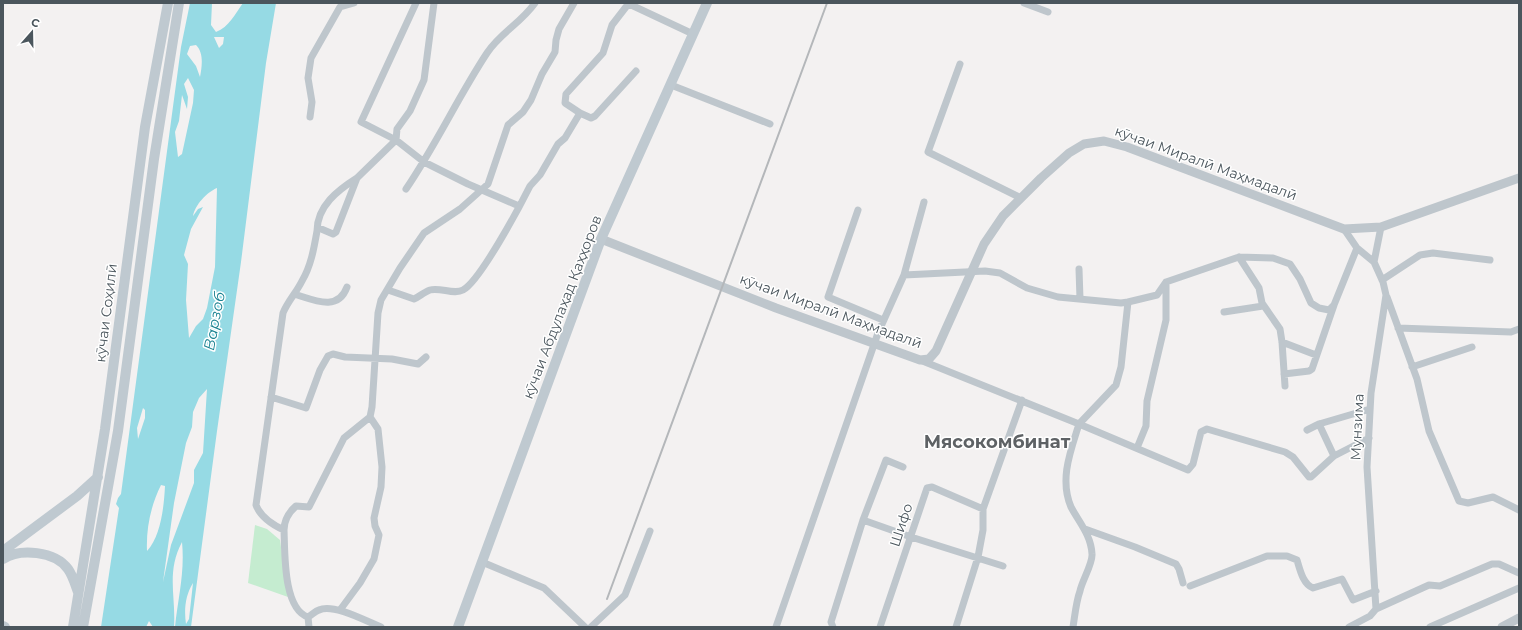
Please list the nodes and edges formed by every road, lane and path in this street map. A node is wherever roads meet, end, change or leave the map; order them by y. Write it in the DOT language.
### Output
graph roads {
  1 [pos="168,3"];
  2 [pos="179,3"];
  3 [pos="354,3"];
  4 [pos="416,3"];
  5 [pos="434,3"];
  6 [pos="535,3"];
  7 [pos="574,3"];
  8 [pos="629,3"];
  9 [pos="708,3"];
  10 [pos="1024,3"];
  11 [pos="337,5"];
  12 [pos="1048,12"];
  13 [pos="693,34"];
  14 [pos="960,64"];
  15 [pos="636,71"];
  16 [pos="670,85"];
  17 [pos="580,114"];
  18 [pos="310,117"];
  19 [pos="770,124"];
  20 [pos="396,140"];
  21 [pos="424,162"];
  22 [pos="357,178"];
  23 [pos="1519,178"];
  24 [pos="406,189"];
  25 [pos="480,190"];
  26 [pos="1021,198"];
  27 [pos="924,202"];
  28 [pos="519,206"];
  29 [pos="858,210"];
  30 [pos="1381,227"];
  31 [pos="1344,229"];
  32 [pos="317,231"];
  33 [pos="601,239"];
  34 [pos="1357,248"];
  35 [pos="127,254"];
  36 [pos="142,256"];
  37 [pos="1239,257"];
  38 [pos="1490,260"];
  39 [pos="1374,262"];
  40 [pos="1079,269"];
  41 [pos="973,271"];
  42 [pos="904,275"];
  43 [pos="1382,280"];
  44 [pos="1166,282"];
  45 [pos="123,286"];
  46 [pos="347,287"];
  47 [pos="138,288"];
  48 [pos="388,290"];
  49 [pos="294,294"];
  50 [pos="1386,295"];
  51 [pos="1080,299"];
  52 [pos="1128,302"];
  53 [pos="1334,305"];
  54 [pos="1263,306"];
  55 [pos="1224,312"];
  56 [pos="883,320"];
  57 [pos="1398,328"];
  58 [pos="1519,329"];
  59 [pos="1282,342"];
  60 [pos="874,344"];
  61 [pos="1472,347"];
  62 [pos="1316,355"];
  63 [pos="426,357"];
  64 [pos="374,358"];
  65 [pos="920,360"];
  66 [pos="1412,367"];
  67 [pos="1284,374"];
  68 [pos="1285,386"];
  69 [pos="271,397"];
  70 [pos="1022,400"];
  71 [pos="1370,409"];
  72 [pos="370,417"];
  73 [pos="1079,424"];
  74 [pos="1319,424"];
  75 [pos="1307,430"];
  76 [pos="1369,438"];
  77 [pos="1137,448"];
  78 [pos="1334,456"];
  79 [pos="903,467"];
  80 [pos="98,476"];
  81 [pos="983,509"];
  82 [pos="1519,510"];
  83 [pos="863,520"];
  84 [pos="1085,529"];
  85 [pos="284,530"];
  86 [pos="650,531"];
  87 [pos="911,537"];
  88 [pos="3,551"];
  89 [pos="978,557"];
  90 [pos="3,559"];
  91 [pos="482,562"];
  92 [pos="1003,566"];
  93 [pos="1519,573"];
  94 [pos="1183,583"];
  95 [pos="1190,586"];
  96 [pos="1519,588"];
  97 [pos="1376,591"];
  98 [pos="78,592"];
  99 [pos="1376,609"];
  100 [pos="340,610"];
  101 [pos="308,617"];
  102 [pos="1519,618"];
  103 [pos="73,627"];
  104 [pos="83,627"];
  105 [pos="308,627"];
  106 [pos="381,627"];
  107 [pos="458,627"];
  108 [pos="585,627"];
  109 [pos="591,627"];
  110 [pos="776,627"];
  111 [pos="833,627"];
  112 [pos="880,627"];
  113 [pos="956,627"];
  114 [pos="1073,627"];
  115 [pos="1349,627"];
  116 [pos="1430,627"];
  117 [pos="1502,627"];
  1 -- 35 [label="main road, кӯчаи Соҳилӣ"];
  2 -- 36 [label="main road"];
  3 -- 11 [label="street"];
  4 -- 20 [label="street"];
  5 -- 20 [label="street"];
  6 -- 21 [label="street"];
  7 -- 25 [label="street"];
  8 -- 13 [label="street"];
  8 -- 17 [label="street"];
  9 -- 13 [label="main road, кӯчаи Абдулаҳад Қаҳҳоров"];
  10 -- 12 [label="street"];
  11 -- 18 [label="street"];
  13 -- 16 [label="main road, кӯчаи Абдулаҳад Қаҳҳоров"];
  14 -- 26 [label="street"];
  15 -- 17 [label="street"];
  16 -- 19 [label="street"];
  16 -- 33 [label="main road, кӯчаи Абдулаҳад Қаҳҳоров"];
  17 -- 28 [label="street"];
  20 -- 21 [label="street"];
  20 -- 22 [label="street"];
  21 -- 24 [label="street"];
  21 -- 25 [label="street"];
  22 -- 32 [label="street"];
  22 -- 32 [label="street"];
  23 -- 30 [label="street, кӯчаи Миралӣ Маҳмадалӣ"];
  25 -- 28 [label="street"];
  25 -- 48 [label="street"];
  26 -- 31 [label="street, кӯчаи Миралӣ Маҳмадалӣ"];
  26 -- 41 [label="street, кӯчаи Миралӣ Маҳмадалӣ"];
  27 -- 42 [label="street"];
  28 -- 48 [label="street"];
  29 -- 56 [label="street"];
  30 -- 31 [label="street, кӯчаи Миралӣ Маҳмадалӣ"];
  30 -- 39 [label="street"];
  31 -- 34 [label="street, Мунзима"];
  32 -- 49 [label="street"];
  33 -- 60 [label="street, кӯчаи Миралӣ Маҳмадалӣ"];
  33 -- 91 [label="main road, кӯчаи Абдулаҳад Қаҳҳоров"];
  34 -- 39 [label="street, Мунзима"];
  34 -- 53 [label="street"];
  35 -- 36 [label="main road"];
  35 -- 45 [label="main road, кӯчаи Соҳилӣ"];
  36 -- 47 [label="main road"];
  37 -- 44 [label="street"];
  37 -- 53 [label="street"];
  37 -- 54 [label="street"];
  38 -- 43 [label="street"];
  39 -- 43 [label="street, Мунзима"];
  40 -- 51 [label="street"];
  41 -- 42 [label="street"];
  41 -- 51 [label="street"];
  41 -- 65 [label="street, кӯчаи Миралӣ Маҳмадалӣ"];
  42 -- 56 [label="street"];
  43 -- 50 [label="street, Мунзима"];
  44 -- 52 [label="street"];
  44 -- 77 [label="street"];
  45 -- 47 [label="main road"];
  45 -- 80 [label="main road, кӯчаи Соҳилӣ"];
  46 -- 49 [label="street"];
  47 -- 104 [label="main road"];
  48 -- 64 [label="street"];
  49 -- 69 [label="street"];
  50 -- 57 [label="street"];
  50 -- 71 [label="street, Мунзима"];
  51 -- 52 [label="street"];
  52 -- 73 [label="street"];
  53 -- 62 [label="street"];
  54 -- 55 [label="street"];
  54 -- 59 [label="street"];
  56 -- 60 [label="street"];
  57 -- 58 [label="street"];
  57 -- 66 [label="street"];
  59 -- 62 [label="street"];
  59 -- 67 [label="street"];
  60 -- 65 [label="street, кӯчаи Миралӣ Маҳмадалӣ"];
  60 -- 110 [label="street"];
  61 -- 66 [label="street"];
  62 -- 67 [label="street"];
  63 -- 64 [label="street"];
  64 -- 69 [label="street"];
  64 -- 72 [label="street"];
  65 -- 70 [label="street"];
  66 -- 82 [label="street"];
  67 -- 68 [label="street"];
  69 -- 85 [label="street"];
  70 -- 73 [label="street"];
  70 -- 81 [label="street"];
  71 -- 74 [label="street"];
  71 -- 76 [label="street, Мунзима"];
  72 -- 85 [label="street"];
  72 -- 100 [label="street"];
  73 -- 77 [label="street"];
  73 -- 84 [label="street"];
  74 -- 75 [label="street"];
  74 -- 78 [label="street"];
  76 -- 78 [label="street"];
  76 -- 97 [label="street, Мунзима"];
  77 -- 78 [label="street"];
  79 -- 83 [label="street"];
  80 -- 88 [label="main road"];
  80 -- 98 [label="main road, кӯчаи Соҳилӣ"];
  81 -- 87 [label="street, Шифо"];
  81 -- 89 [label="street"];
  83 -- 87 [label="street"];
  83 -- 111 [label="street"];
  84 -- 94 [label="street"];
  84 -- 114 [label="street"];
  85 -- 101 [label="street"];
  86 -- 109 [label="street"];
  87 -- 89 [label="street"];
  87 -- 112 [label="street, Шифо"];
  89 -- 92 [label="street"];
  89 -- 113 [label="street"];
  90 -- 98 [label="main road"];
  91 -- 107 [label="main road, кӯчаи Абдулаҳад Қаҳҳоров"];
  91 -- 108 [label="street"];
  93 -- 99 [label="street"];
  95 -- 97 [label="street"];
  96 -- 116 [label="street"];
  97 -- 99 [label="street, Мунзима"];
  98 -- 103 [label="main road, кӯчаи Соҳилӣ"];
  99 -- 115 [label="street"];
  100 -- 101 [label="street"];
  100 -- 106 [label="street"];
  101 -- 105 [label="street"];
  102 -- 117 [label="street"];
}
